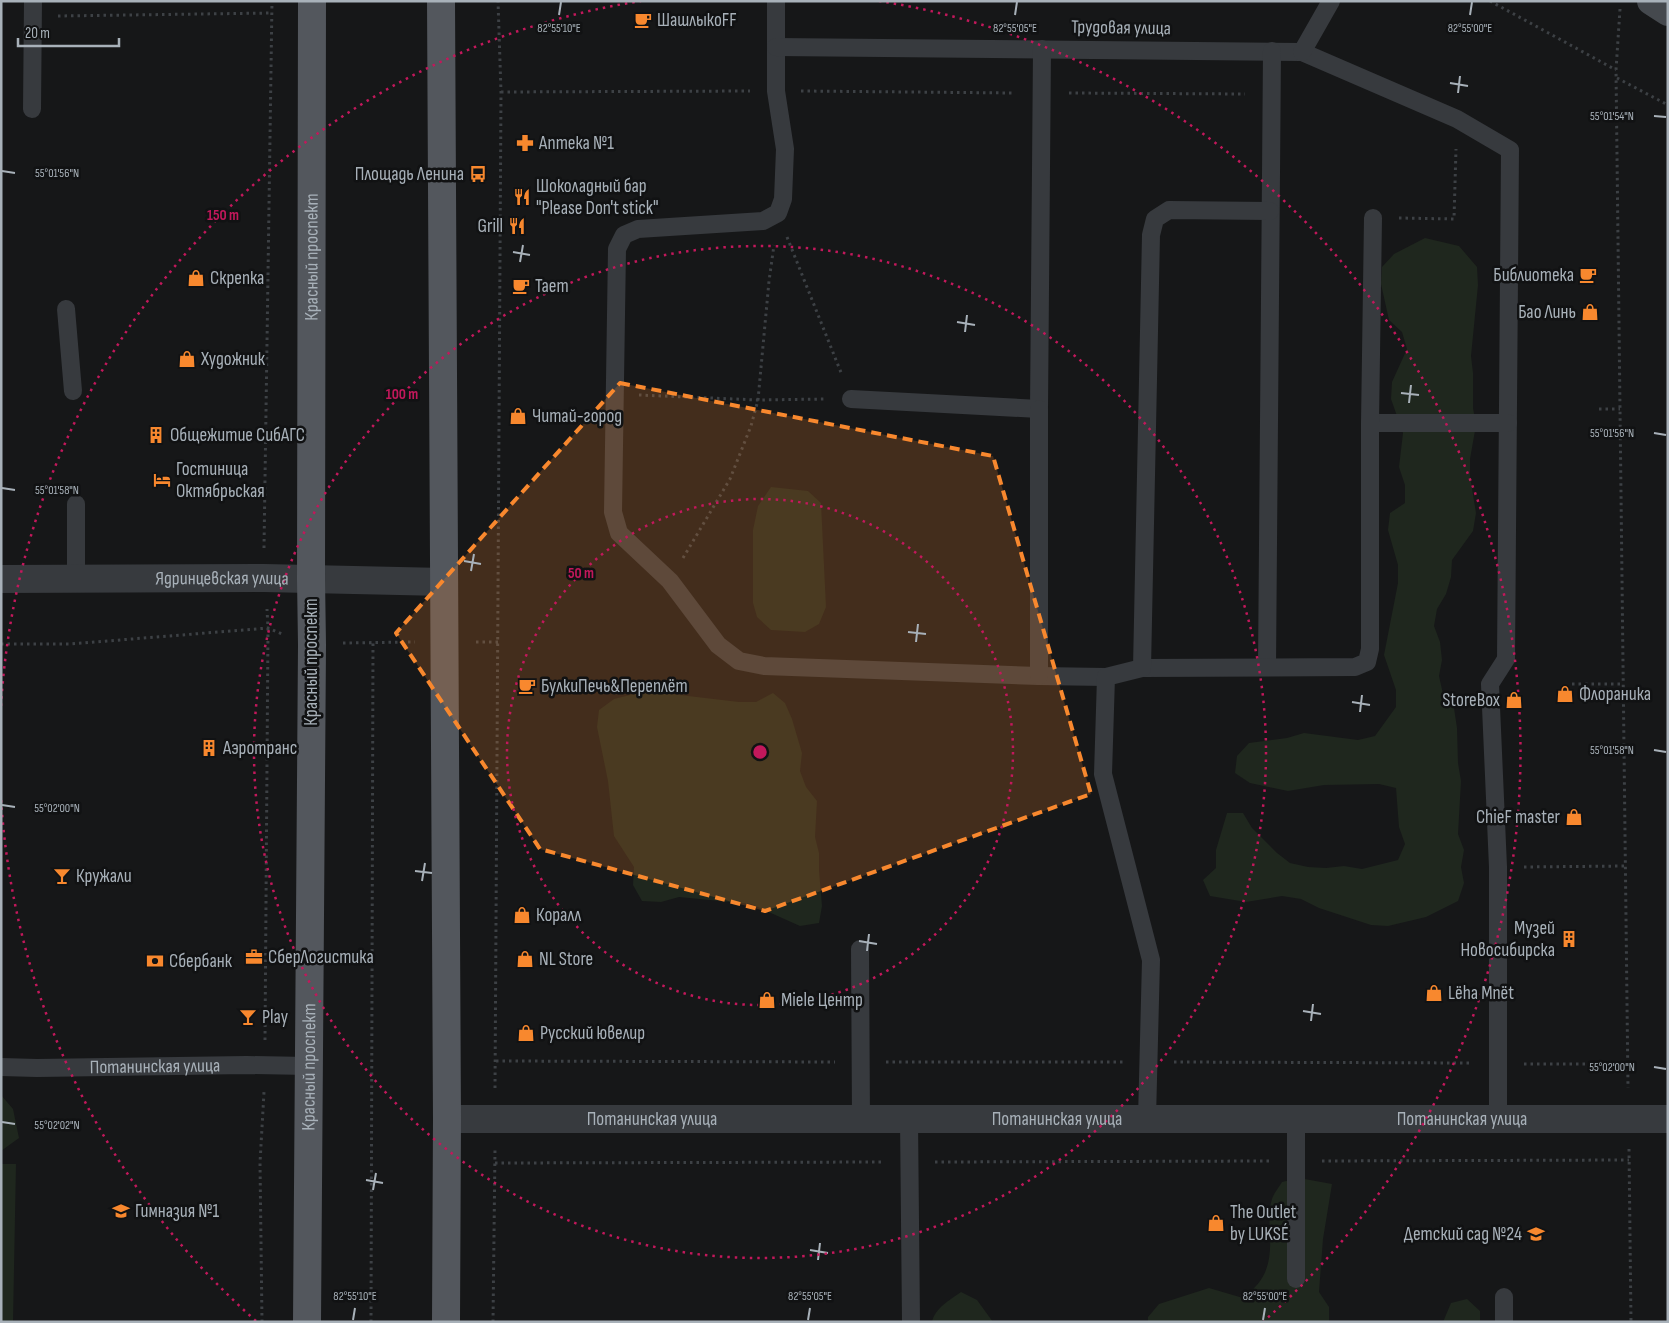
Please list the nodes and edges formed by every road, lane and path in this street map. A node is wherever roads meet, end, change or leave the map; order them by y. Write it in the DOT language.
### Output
graph roads {
  1 [pos="272,1"];
  2 [pos="312,1"];
  3 [pos="441,1"];
  4 [pos="498,1"];
  5 [pos="776,1"];
  6 [pos="1331,1"];
  7 [pos="1490,1"];
  8 [pos="1620,1"];
  9 [pos="1651,1"];
  10 [pos="34,9"];
  11 [pos="1668,12"];
  12 [pos="272,13"];
  13 [pos="776,47"];
  14 [pos="1042,49"];
  15 [pos="1272,51"];
  16 [pos="1302,52"];
  17 [pos="1616,70"];
  18 [pos="1617,77"];
  19 [pos="776,91"];
  20 [pos="501,92"];
  21 [pos="1042,93"];
  22 [pos="1271,94"];
  23 [pos="1668,105"];
  24 [pos="32,109"];
  25 [pos="1456,119"];
  26 [pos="1270,211"];
  27 [pos="778,213"];
  28 [pos="1373,218"];
  29 [pos="66,309"];
  30 [pos="73,391"];
  31 [pos="614,394"];
  32 [pos="851,399"];
  33 [pos="758,400"];
  34 [pos="1039,409"];
  35 [pos="1599,409"];
  36 [pos="1620,409"];
  37 [pos="1370,423"];
  38 [pos="1508,423"];
  39 [pos="76,504"];
  40 [pos="264,578"];
  41 [pos="1,579"];
  42 [pos="76,579"];
  43 [pos="311,579"];
  44 [pos="670,581"];
  45 [pos="444,582"];
  46 [pos="268,628"];
  47 [pos="373,642"];
  48 [pos="444,642"];
  49 [pos="498,642"];
  50 [pos="1,644"];
  51 [pos="312,645"];
  52 [pos="1267,667"];
  53 [pos="1142,668"];
  54 [pos="1039,676"];
  55 [pos="1106,677"];
  56 [pos="1572,684"];
  57 [pos="1624,684"];
  58 [pos="1626,866"];
  59 [pos="1498,867"];
  60 [pos="860,949"];
  61 [pos="496,1061"];
  62 [pos="861,1062"];
  63 [pos="1148,1062"];
  64 [pos="1498,1064"];
  65 [pos="1628,1064"];
  66 [pos="265,1065"];
  67 [pos="308,1066"];
  68 [pos="1,1067"];
  69 [pos="495,1089"];
  70 [pos="447,1119"];
  71 [pos="861,1119"];
  72 [pos="909,1119"];
  73 [pos="1147,1119"];
  74 [pos="1296,1119"];
  75 [pos="1498,1119"];
  76 [pos="1629,1119"];
  77 [pos="1668,1119"];
  78 [pos="495,1145"];
  79 [pos="1629,1160"];
  80 [pos="1296,1161"];
  81 [pos="909,1162"];
  82 [pos="495,1163"];
  83 [pos="1296,1279"];
  84 [pos="1504,1297"];
  85 [pos="262,1322"];
  86 [pos="308,1322"];
  87 [pos="371,1322"];
  88 [pos="446,1322"];
  89 [pos="493,1322"];
  90 [pos="911,1322"];
  91 [pos="1504,1322"];
  92 [pos="1631,1322"];
  1 -- 12 [label="path"];
  2 -- 43 [label="main road, Красный проспект"];
  3 -- 45 [label="main road"];
  4 -- 20 [label="path"];
  5 -- 13 [label="lane"];
  6 -- 16 [label="lane"];
  7 -- 17 [label="path"];
  8 -- 17 [label="path"];
  9 -- 11 [label="main road"];
  10 -- 12 [label="path"];
  10 -- 24 [label="lane"];
  12 -- 40 [label="path"];
  13 -- 14 [label="lane, Трудовая улица"];
  13 -- 19 [label="lane"];
  14 -- 15 [label="lane, Трудовая улица"];
  14 -- 21 [label="lane"];
  15 -- 16 [label="lane, Трудовая улица"];
  15 -- 22 [label="lane"];
  16 -- 25 [label="lane"];
  17 -- 18 [label="path"];
  18 -- 23 [label="path"];
  18 -- 36 [label="path"];
  19 -- 20 [label="path"];
  19 -- 21 [label="path"];
  19 -- 27 [label="lane"];
  20 -- 49 [label="path"];
  21 -- 22 [label="path"];
  21 -- 34 [label="lane"];
  22 -- 26 [label="lane"];
  25 -- 28 [label="path"];
  25 -- 38 [label="lane"];
  26 -- 52 [label="lane"];
  26 -- 53 [label="lane"];
  27 -- 31 [label="lane"];
  27 -- 32 [label="path"];
  27 -- 33 [label="path"];
  28 -- 37 [label="lane"];
  29 -- 30 [label="lane"];
  31 -- 33 [label="path"];
  31 -- 44 [label="lane"];
  32 -- 33 [label="path"];
  32 -- 34 [label="lane"];
  33 -- 44 [label="path"];
  34 -- 54 [label="lane"];
  35 -- 36 [label="path"];
  36 -- 57 [label="path"];
  37 -- 38 [label="lane"];
  37 -- 52 [label="lane"];
  38 -- 59 [label="lane"];
  39 -- 42 [label="lane"];
  40 -- 42 [label="street, Ядринцевская улица"];
  40 -- 43 [label="street, Ядринцевская улица"];
  40 -- 46 [label="path"];
  41 -- 42 [label="street, Ядринцевская улица"];
  43 -- 45 [label="street, Ядринцевская улица"];
  43 -- 51 [label="main road, Красный проспект"];
  44 -- 54 [label="lane"];
  45 -- 48 [label="main road"];
  46 -- 50 [label="path"];
  46 -- 51 [label="path"];
  46 -- 66 [label="path"];
  47 -- 48 [label="path"];
  47 -- 51 [label="path"];
  47 -- 87 [label="path"];
  48 -- 49 [label="path"];
  48 -- 70 [label="main road"];
  49 -- 61 [label="path"];
  51 -- 67 [label="main road, Красный проспект"];
  52 -- 53 [label="lane"];
  53 -- 55 [label="lane"];
  54 -- 55 [label="lane"];
  55 -- 63 [label="lane"];
  56 -- 57 [label="path"];
  57 -- 58 [label="path"];
  58 -- 59 [label="path"];
  58 -- 65 [label="path"];
  59 -- 64 [label="lane"];
  60 -- 62 [label="lane"];
  61 -- 62 [label="path"];
  61 -- 69 [label="path"];
  62 -- 63 [label="path"];
  62 -- 71 [label="lane"];
  63 -- 64 [label="path"];
  63 -- 73 [label="lane"];
  64 -- 65 [label="path"];
  64 -- 75 [label="lane"];
  65 -- 76 [label="path"];
  66 -- 67 [label="lane, Потанинская улица"];
  66 -- 68 [label="lane, Потанинская улица"];
  66 -- 85 [label="path"];
  67 -- 86 [label="main road, Красный проспект"];
  70 -- 71 [label="street, Потанинская улица"];
  70 -- 88 [label="main road"];
  71 -- 72 [label="street, Потанинская улица"];
  72 -- 73 [label="street, Потанинская улица"];
  72 -- 81 [label="lane"];
  73 -- 74 [label="street, Потанинская улица"];
  74 -- 75 [label="street, Потанинская улица"];
  74 -- 80 [label="lane"];
  75 -- 76 [label="street, Потанинская улица"];
  76 -- 77 [label="street, Потанинская улица"];
  76 -- 79 [label="path"];
  78 -- 82 [label="path"];
  79 -- 80 [label="path"];
  79 -- 92 [label="path"];
  80 -- 81 [label="path"];
  80 -- 83 [label="lane"];
  81 -- 82 [label="path"];
  81 -- 90 [label="lane"];
  82 -- 89 [label="path"];
  84 -- 91 [label="lane"];
}
